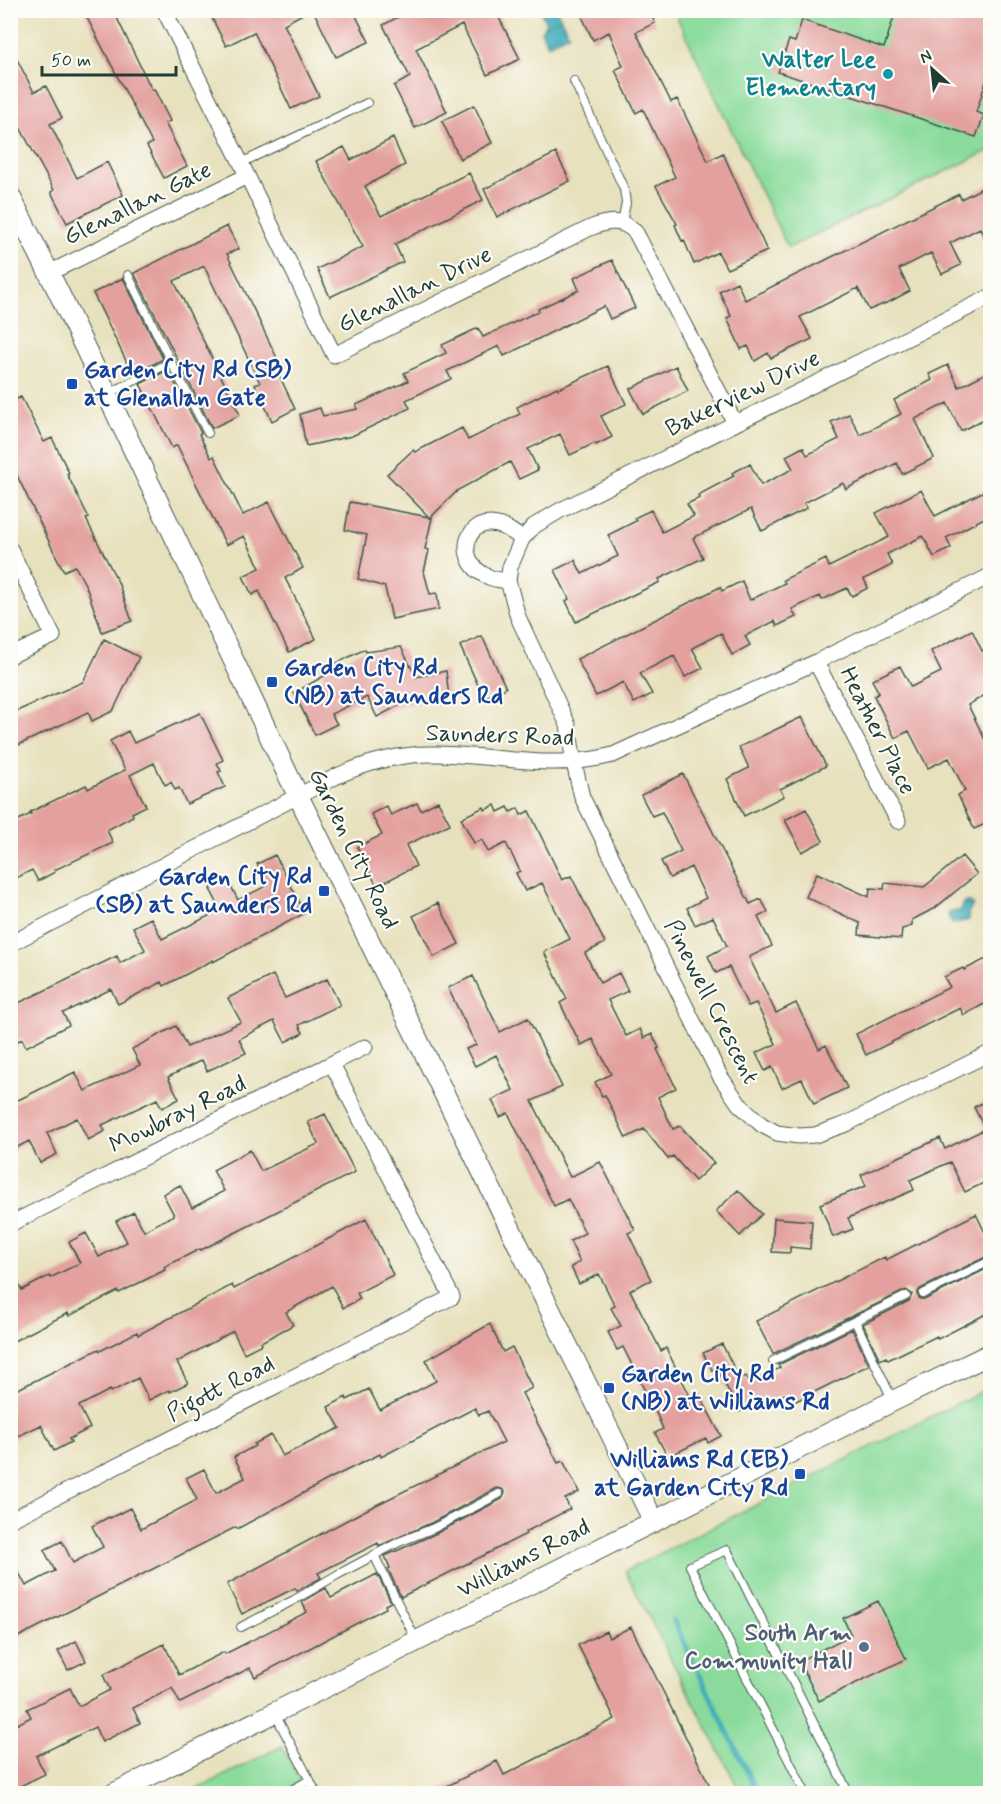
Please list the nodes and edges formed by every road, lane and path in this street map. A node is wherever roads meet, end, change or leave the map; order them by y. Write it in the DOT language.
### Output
graph roads {
  1 [pos="165,10"];
  2 [pos="574,81"];
  3 [pos="366,103"];
  4 [pos="244,170"];
  5 [pos="10,196"];
  6 [pos="622,223"];
  7 [pos="49,273"];
  8 [pos="128,274"];
  9 [pos="990,297"];
  10 [pos="171,362"];
  11 [pos="107,394"];
  12 [pos="735,423"];
  13 [pos="208,433"];
  14 [pos="522,540"];
  15 [pos="10,549"];
  16 [pos="990,576"];
  17 [pos="508,581"];
  18 [pos="10,656"];
  19 [pos="816,662"];
  20 [pos="574,763"];
  21 [pos="299,796"];
  22 [pos="898,821"];
  23 [pos="10,944"];
  24 [pos="365,1047"];
  25 [pos="990,1053"];
  26 [pos="332,1064"];
  27 [pos="10,1224"];
  28 [pos="990,1261"];
  29 [pos="923,1294"];
  30 [pos="906,1296"];
  31 [pos="855,1321"];
  32 [pos="990,1354"];
  33 [pos="773,1361"];
  34 [pos="893,1401"];
  35 [pos="499,1494"];
  36 [pos="10,1520"];
  37 [pos="654,1522"];
  38 [pos="374,1555"];
  39 [pos="241,1628"];
  40 [pos="417,1641"];
  41 [pos="275,1712"];
  42 [pos="310,1780"];
  43 [pos="113,1794"];
  44 [pos="284,1794"];
  45 [pos="317,1794"];
  46 [pos="806,1794"];
  47 [pos="849,1794"];
  1 -- 4 [label="street, Glenallan Drive"];
  2 -- 6 [label="lane"];
  3 -- 4 [label="lane"];
  4 -- 6 [label="street, Glenallan Drive"];
  4 -- 7 [label="street, Glenallan Gate"];
  5 -- 7 [label="street, Garden City Road"];
  6 -- 12 [label="street"];
  7 -- 11 [label="street, Garden City Road"];
  8 -- 10 [label="lane"];
  9 -- 12 [label="street, Bakerview Drive"];
  10 -- 11 [label="lane"];
  10 -- 13 [label="lane"];
  11 -- 21 [label="street, Garden City Road"];
  12 -- 14 [label="street, Bakerview Drive"];
  14 -- 17 [label="street, Bakerview Drive"];
  14 -- 17 [label="street"];
  15 -- 18 [label="street"];
  16 -- 19 [label="street, Saunders Road"];
  17 -- 20 [label="street"];
  19 -- 20 [label="street, Saunders Road"];
  19 -- 22 [label="street, Heather Place"];
  20 -- 21 [label="street, Saunders Road"];
  20 -- 25 [label="street, Pinewell Crescent"];
  21 -- 23 [label="street, Saunders Road"];
  21 -- 37 [label="street, Garden City Road"];
  24 -- 26 [label="street, Mowbray Road"];
  26 -- 27 [label="street, Mowbray Road"];
  26 -- 36 [label="street, Pigott Road"];
  28 -- 29 [label="lane"];
  30 -- 31 [label="lane"];
  31 -- 33 [label="lane"];
  31 -- 34 [label="lane"];
  32 -- 34 [label="street, Williams Road"];
  34 -- 37 [label="street, Williams Road"];
  35 -- 38 [label="lane"];
  37 -- 40 [label="street, Williams Road"];
  38 -- 39 [label="lane"];
  38 -- 40 [label="lane"];
  40 -- 41 [label="street, Williams Road"];
  41 -- 42 [label="lane"];
  41 -- 43 [label="street, Williams Road"];
  42 -- 44 [label="lane"];
  42 -- 45 [label="lane"];
  46 -- 47 [label="lane"];
}
